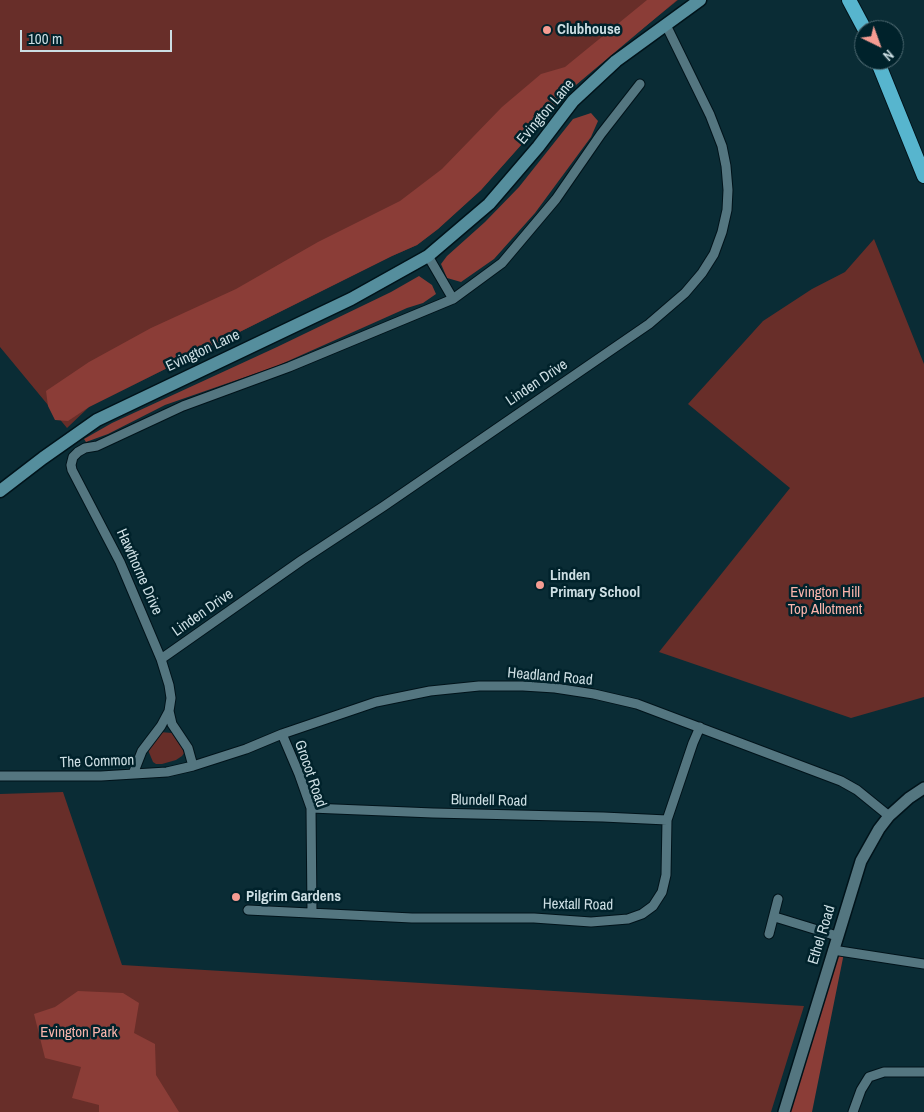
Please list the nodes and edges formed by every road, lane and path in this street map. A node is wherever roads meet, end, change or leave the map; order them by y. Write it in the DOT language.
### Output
graph roads {
  1 [pos="700,0"];
  2 [pos="852,4"];
  3 [pos="860,20"];
  4 [pos="666,25"];
  5 [pos="881,70"];
  6 [pos="640,84"];
  7 [pos="924,176"];
  8 [pos="428,256"];
  9 [pos="453,299"];
  10 [pos="0,491"];
  11 [pos="161,659"];
  12 [pos="168,711"];
  13 [pos="700,728"];
  14 [pos="282,734"];
  15 [pos="193,766"];
  16 [pos="132,774"];
  17 [pos="0,776"];
  18 [pos="924,788"];
  19 [pos="310,808"];
  20 [pos="889,816"];
  21 [pos="667,820"];
  22 [pos="778,899"];
  23 [pos="248,910"];
  24 [pos="312,912"];
  25 [pos="775,917"];
  26 [pos="769,934"];
  27 [pos="837,936"];
  28 [pos="833,950"];
  29 [pos="924,964"];
  30 [pos="924,1072"];
  31 [pos="784,1112"];
  32 [pos="853,1112"];
  1 -- 4 [label="main road, Evington Lane"];
  2 -- 3 [label="highway"];
  4 -- 8 [label="main road, Evington Lane"];
  4 -- 11 [label="street, Linden Drive"];
  5 -- 7 [label="highway"];
  6 -- 9 [label="street"];
  8 -- 9 [label="street"];
  8 -- 10 [label="main road, Evington Lane"];
  9 -- 11 [label="street, Hawthorne Drive"];
  11 -- 12 [label="street, Hawthorne Drive"];
  12 -- 15 [label="street, Hawthorne Drive"];
  12 -- 16 [label="street, Hawthorne Drive"];
  13 -- 14 [label="street, Headland Road"];
  13 -- 20 [label="street, Headland Road"];
  13 -- 21 [label="street, Hextall Road"];
  14 -- 15 [label="street, Headland Road"];
  14 -- 19 [label="street, Grocot Road"];
  15 -- 16 [label="street, The Common"];
  16 -- 17 [label="street, The Common"];
  18 -- 20 [label="street, Ethel Road"];
  19 -- 21 [label="street, Blundell Road"];
  19 -- 24 [label="street, Grocot Road"];
  20 -- 27 [label="street, Ethel Road"];
  21 -- 24 [label="street, Hextall Road"];
  22 -- 25 [label="street"];
  23 -- 24 [label="street"];
  25 -- 26 [label="street"];
  25 -- 27 [label="street"];
  27 -- 28 [label="street, Ethel Road"];
  28 -- 29 [label="street"];
  28 -- 31 [label="street, Ethel Road"];
  30 -- 32 [label="street"];
}
